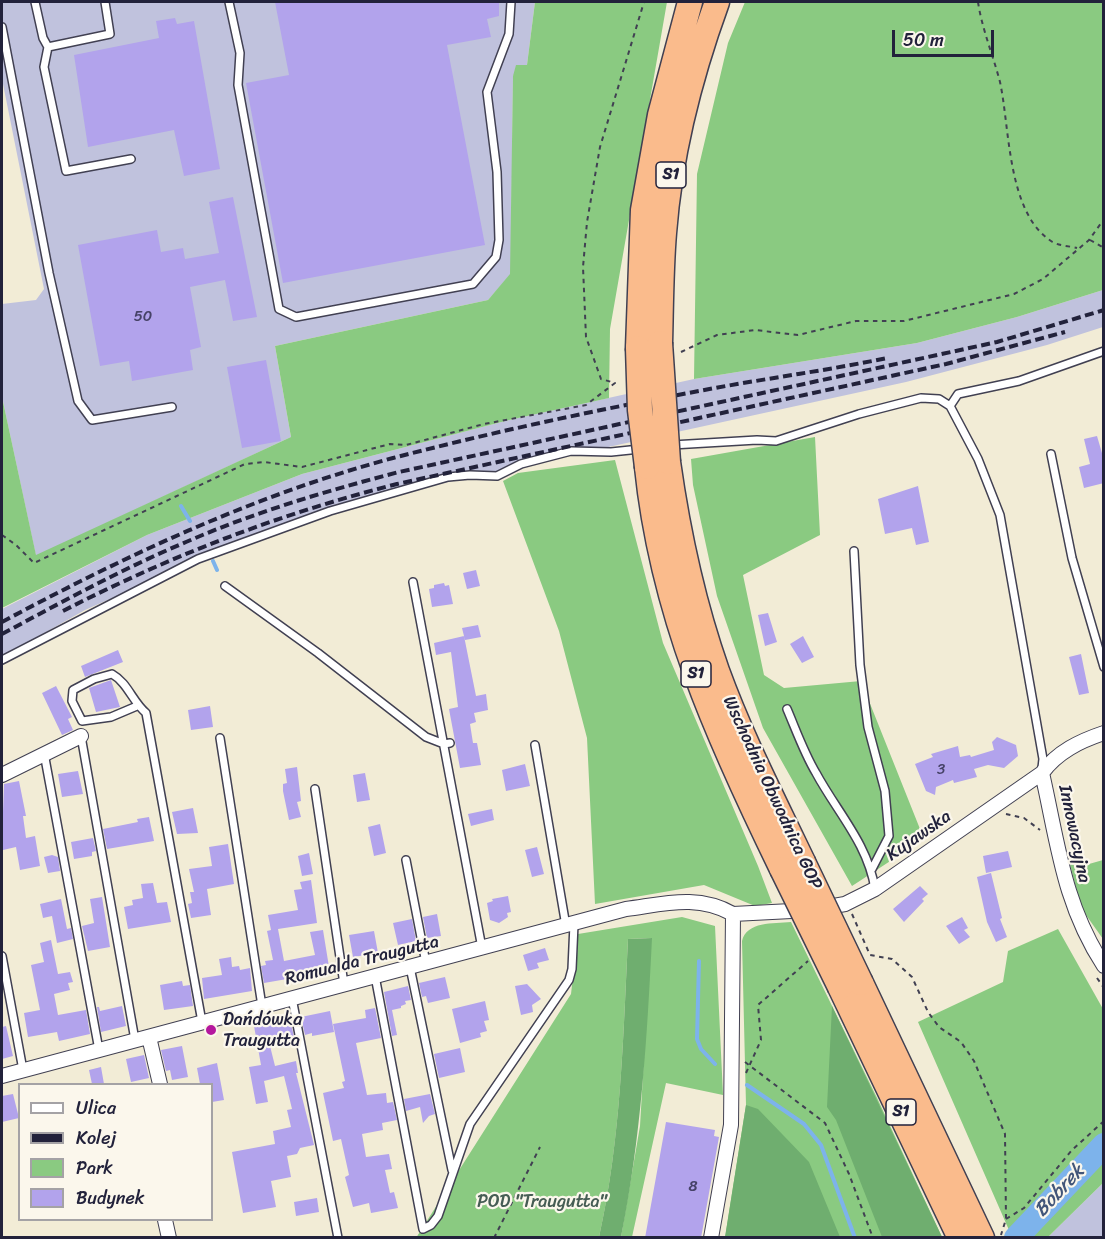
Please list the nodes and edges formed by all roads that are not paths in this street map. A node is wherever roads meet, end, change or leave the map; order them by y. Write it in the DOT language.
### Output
graph roads {
  1 [pos="35,2"];
  2 [pos="105,2"];
  3 [pos="229,2"];
  4 [pos="512,2"];
  5 [pos="690,2"];
  6 [pos="717,2"];
  7 [pos="2,27"];
  8 [pos="48,47"];
  9 [pos="131,159"];
  10 [pos="660,348"];
  11 [pos="1104,351"];
  12 [pos="950,406"];
  13 [pos="172,407"];
  14 [pos="1051,454"];
  15 [pos="854,552"];
  16 [pos="414,582"];
  17 [pos="225,586"];
  18 [pos="2,660"];
  19 [pos="1104,667"];
  20 [pos="137,706"];
  21 [pos="787,709"];
  22 [pos="1104,734"];
  23 [pos="81,736"];
  24 [pos="219,738"];
  25 [pos="447,744"];
  26 [pos="535,745"];
  27 [pos="44,753"];
  28 [pos="1042,773"];
  29 [pos="2,775"];
  30 [pos="315,789"];
  31 [pos="406,860"];
  32 [pos="872,869"];
  33 [pos="875,889"];
  34 [pos="733,914"];
  35 [pos="570,925"];
  36 [pos="483,949"];
  37 [pos="2,956"];
  38 [pos="426,963"];
  39 [pos="1104,966"];
  40 [pos="410,967"];
  41 [pos="375,976"];
  42 [pos="344,984"];
  43 [pos="850,985"];
  44 [pos="292,998"];
  45 [pos="262,1006"];
  46 [pos="202,1022"];
  47 [pos="149,1037"];
  48 [pos="135,1040"];
  49 [pos="99,1050"];
  50 [pos="23,1070"];
  51 [pos="2,1076"];
  52 [pos="160,1083"];
  53 [pos="452,1172"];
  54 [pos="165,1221"];
  55 [pos="169,1238"];
  56 [pos="338,1238"];
  57 [pos="711,1238"];
  58 [pos="960,1238"];
  59 [pos="982,1238"];
  1 -- 8 [label="lane"];
  2 -- 8 [label="lane"];
  3 -- 4 [label="lane"];
  5 -- 10 [label="highway, Wschodnia Obwodnica GOP / S1"];
  6 -- 10 [label="highway, Wschodnia Obwodnica GOP / S1"];
  7 -- 13 [label="lane"];
  8 -- 9 [label="lane"];
  10 -- 43 [label="highway, Wschodnia Obwodnica GOP / S1, bridge"];
  11 -- 12 [label="lane"];
  12 -- 18 [label="lane"];
  12 -- 28 [label="lane"];
  14 -- 19 [label="lane"];
  15 -- 32 [label="lane"];
  16 -- 25 [label="lane"];
  17 -- 25 [label="lane"];
  20 -- 20 [label="lane"];
  20 -- 46 [label="lane"];
  21 -- 32 [label="lane"];
  22 -- 28 [label="street, Kujawska"];
  23 -- 27 [label="street"];
  23 -- 48 [label="lane"];
  24 -- 45 [label="lane"];
  25 -- 36 [label="lane"];
  26 -- 35 [label="lane"];
  27 -- 29 [label="street"];
  27 -- 49 [label="lane"];
  28 -- 33 [label="street, Kujawska"];
  28 -- 39 [label="street, Innowacyjna"];
  30 -- 42 [label="lane"];
  31 -- 38 [label="lane"];
  32 -- 33 [label="lane"];
  33 -- 34 [label="street, Kujawska"];
  34 -- 35 [label="street, Romualda Traugutta"];
  34 -- 57 [label="street"];
  35 -- 36 [label="street, Romualda Traugutta"];
  35 -- 53 [label="lane"];
  36 -- 38 [label="street, Romualda Traugutta"];
  37 -- 50 [label="lane"];
  38 -- 40 [label="street, Romualda Traugutta"];
  40 -- 41 [label="street, Romualda Traugutta"];
  40 -- 53 [label="lane"];
  41 -- 42 [label="street, Romualda Traugutta"];
  41 -- 53 [label="lane"];
  42 -- 44 [label="street, Romualda Traugutta"];
  43 -- 58 [label="highway, Wschodnia Obwodnica GOP / S1"];
  43 -- 59 [label="highway, Wschodnia Obwodnica GOP / S1"];
  44 -- 45 [label="street, Romualda Traugutta"];
  44 -- 56 [label="lane"];
  45 -- 46 [label="street, Romualda Traugutta"];
  46 -- 47 [label="street, Romualda Traugutta"];
  47 -- 48 [label="street, Romualda Traugutta"];
  47 -- 52 [label="street"];
  48 -- 49 [label="street, Romualda Traugutta"];
  49 -- 50 [label="street, Romualda Traugutta"];
  50 -- 51 [label="street, Romualda Traugutta"];
  54 -- 55 [label="street"];
}
